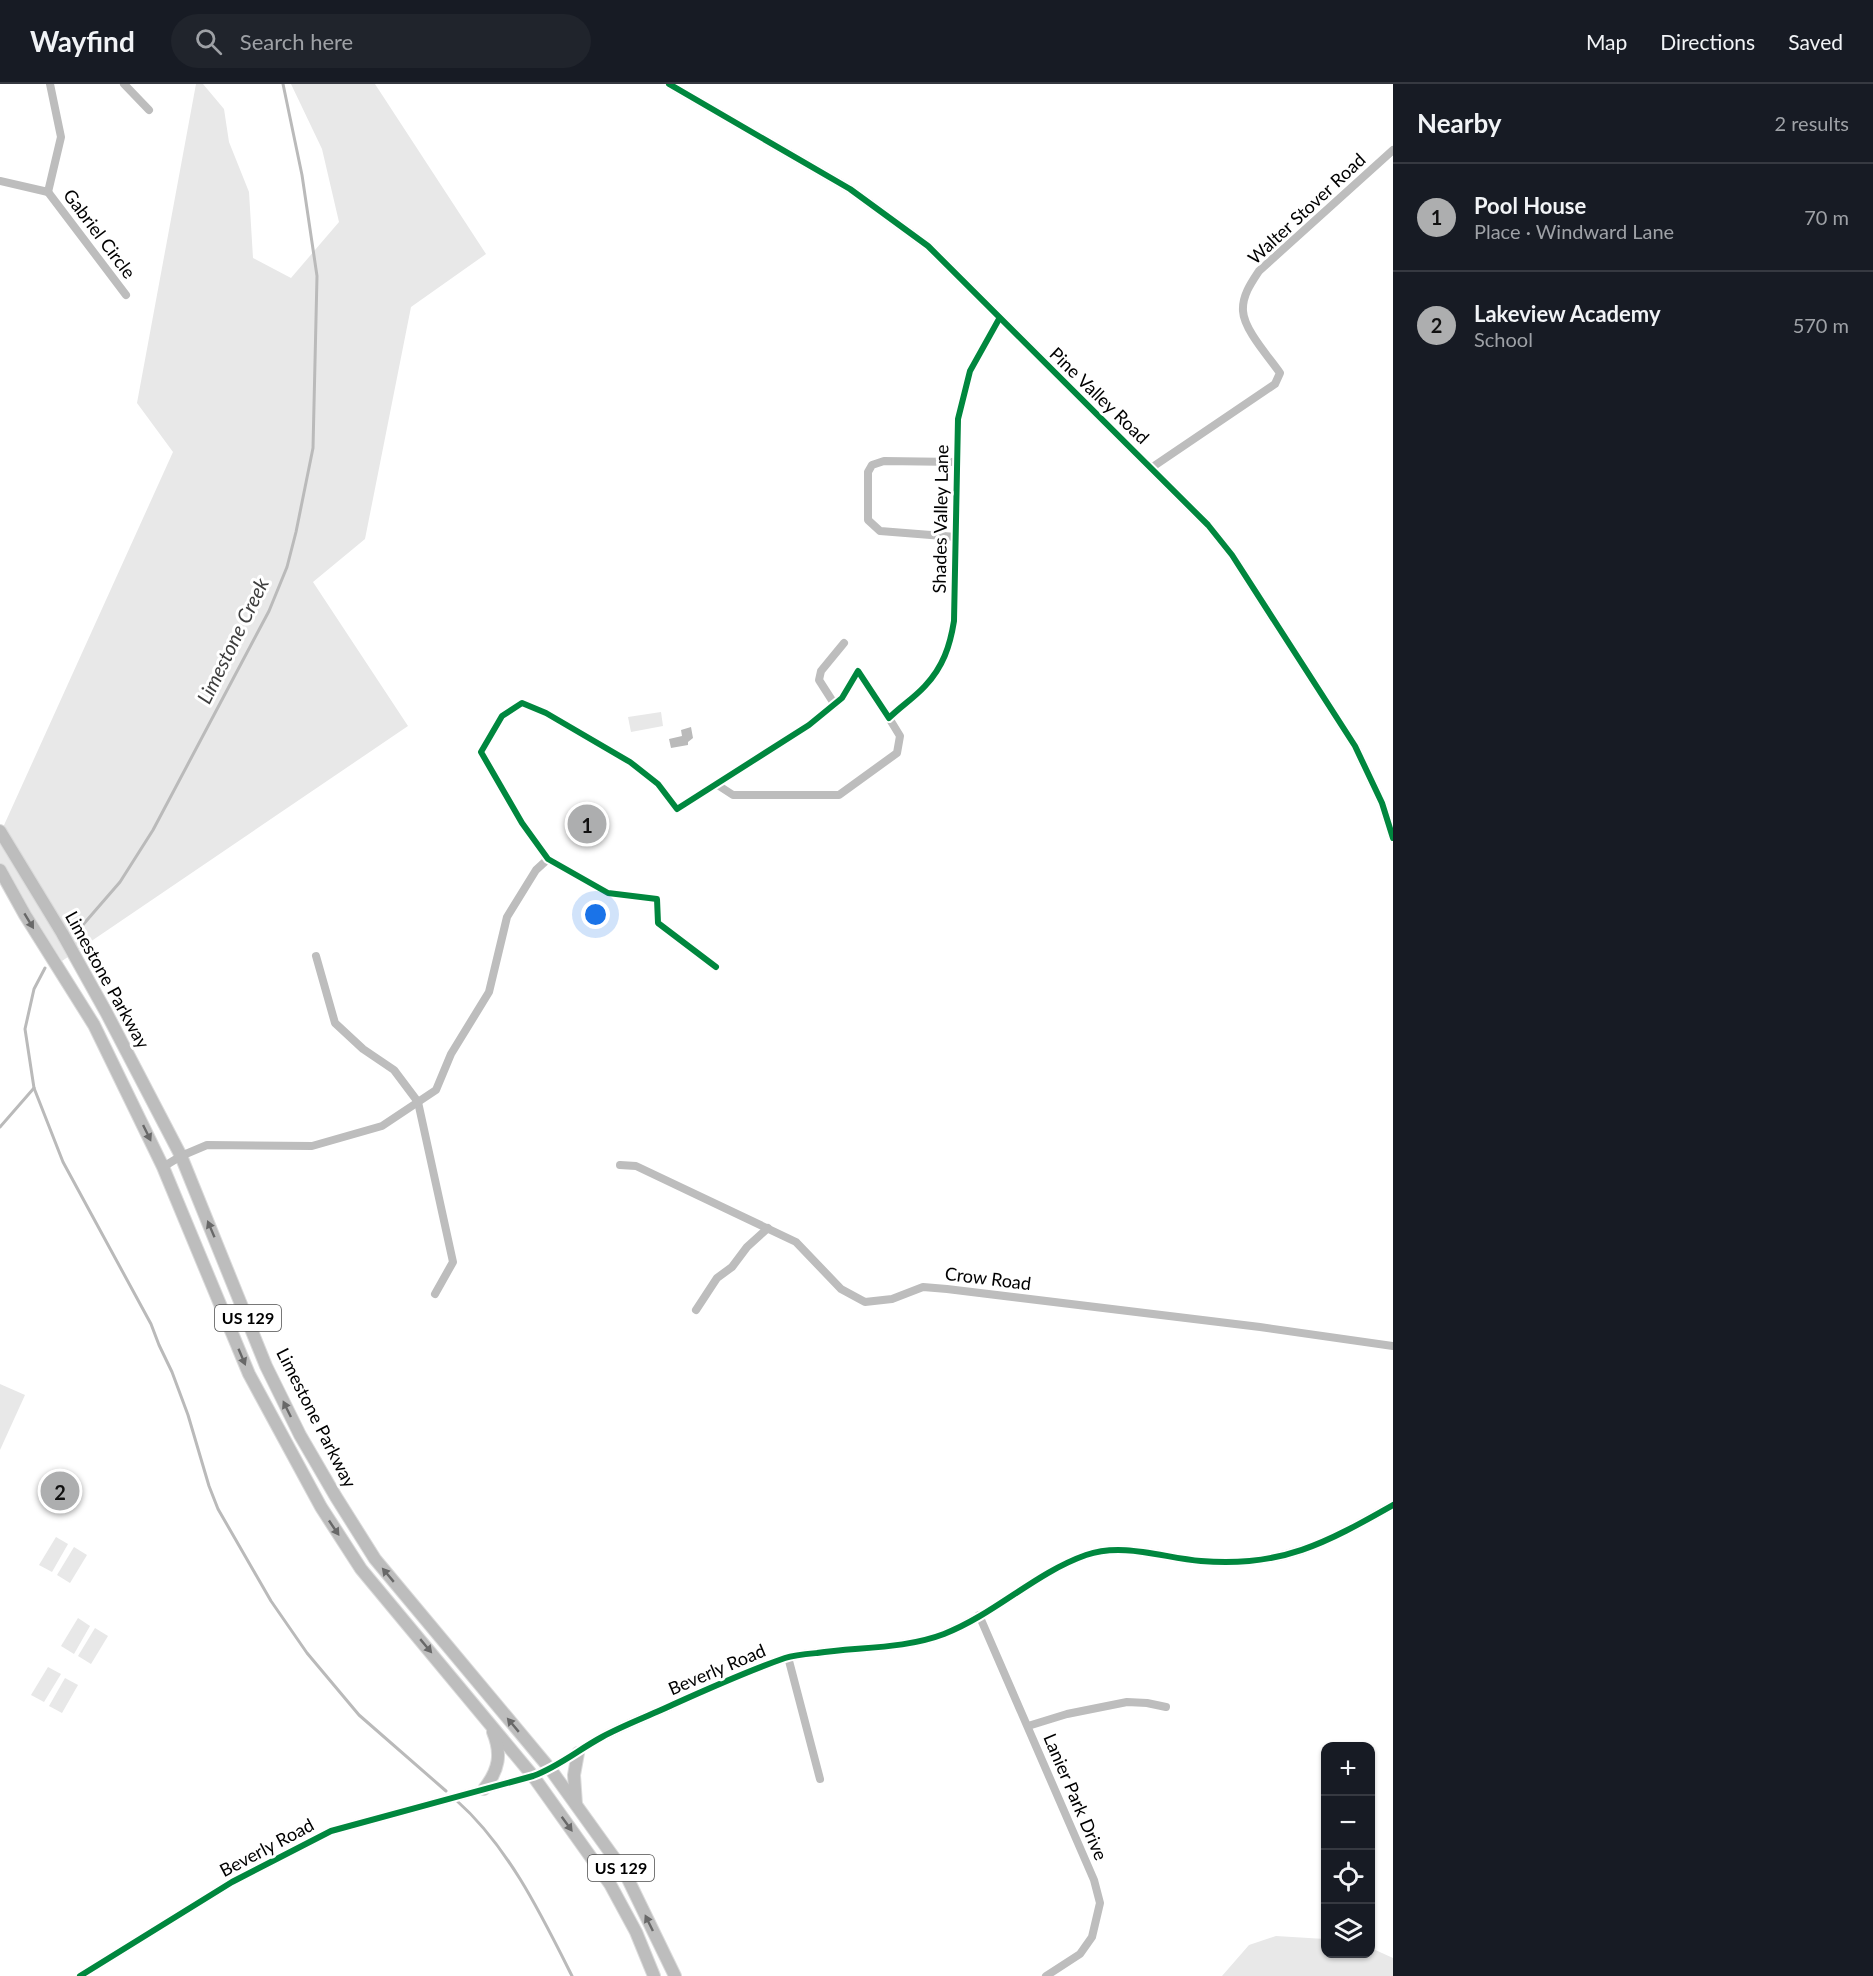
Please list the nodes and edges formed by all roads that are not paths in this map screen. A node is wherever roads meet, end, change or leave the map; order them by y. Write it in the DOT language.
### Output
graph roads {
  1 [pos="50,84"];
  2 [pos="124,84"];
  3 [pos="669,84"];
  4 [pos="149,110"];
  5 [pos="1393,150"];
  6 [pos="0,181"];
  7 [pos="48,192"];
  8 [pos="126,295"];
  9 [pos="999,319"];
  10 [pos="957,462"];
  11 [pos="1152,468"];
  12 [pos="956,537"];
  13 [pos="844,643"];
  14 [pos="835,705"];
  15 [pos="889,718"];
  16 [pos="716,784"];
  17 [pos="0,831"];
  18 [pos="1393,838"];
  19 [pos="548,859"];
  20 [pos="0,870"];
  21 [pos="316,956"];
  22 [pos="716,968"];
  23 [pos="418,1102"];
  24 [pos="181,1156"];
  25 [pos="620,1165"];
  26 [pos="163,1167"];
  27 [pos="768,1228"];
  28 [pos="435,1294"];
  29 [pos="696,1310"];
  30 [pos="1393,1346"];
  31 [pos="1393,1505"];
  32 [pos="979,1615"];
  33 [pos="788,1657"];
  34 [pos="1166,1707"];
  35 [pos="489,1723"];
  36 [pos="1028,1726"];
  37 [pos="578,1753"];
  38 [pos="551,1770"];
  39 [pos="533,1776"];
  40 [pos="820,1779"];
  41 [pos="484,1789"];
  42 [pos="576,1805"];
  43 [pos="80,1976"];
  44 [pos="654,1976"];
  45 [pos="675,1976"];
  46 [pos="1046,1976"];
  1 -- 7 [label="street, Gabriel Circle"];
  2 -- 4 [label="street"];
  3 -- 9 [label="street, Pine Valley Road"];
  5 -- 11 [label="street, Walter Stover Road"];
  6 -- 7 [label="street, Gabriel Circle"];
  7 -- 8 [label="street, Gabriel Circle"];
  9 -- 10 [label="street, Shades Valley Lane"];
  9 -- 11 [label="street, Pine Valley Road"];
  10 -- 12 [label="street, Shades Valley Lane"];
  10 -- 12 [label="street"];
  11 -- 18 [label="street, Pine Valley Road"];
  12 -- 15 [label="street, Shades Valley Lane"];
  13 -- 14 [label="street"];
  14 -- 15 [label="street"];
  14 -- 16 [label="street"];
  15 -- 16 [label="street"];
  16 -- 19 [label="street"];
  17 -- 24 [label="main road, Limestone Parkway / US 129"];
  19 -- 22 [label="street"];
  19 -- 23 [label="street"];
  20 -- 26 [label="main road, Limestone Parkway / US 129, one-way"];
  21 -- 23 [label="street"];
  23 -- 24 [label="street"];
  23 -- 28 [label="street"];
  24 -- 26 [label="street"];
  38 -- 24 [label="main road, Limestone Parkway / US 129, one-way"];
  25 -- 27 [label="street, Crow Road"];
  26 -- 35 [label="main road, Limestone Parkway / US 129, one-way"];
  27 -- 29 [label="street"];
  27 -- 30 [label="street, Crow Road"];
  31 -- 32 [label="street, Beverly Road"];
  32 -- 33 [label="street, Beverly Road"];
  32 -- 36 [label="street, Lanier Park Drive"];
  33 -- 37 [label="street, Beverly Road"];
  33 -- 40 [label="street"];
  34 -- 36 [label="street"];
  35 -- 39 [label="main road, Limestone Parkway / US 129"];
  35 -- 41 [label="main road"];
  36 -- 46 [label="street, Lanier Park Drive"];
  37 -- 38 [label="street, Beverly Road"];
  37 -- 42 [label="main road"];
  38 -- 39 [label="street, Beverly Road"];
  38 -- 42 [label="main road, Limestone Parkway / US 129"];
  39 -- 41 [label="street, Beverly Road"];
  39 -- 44 [label="main road, Limestone Parkway / US 129, one-way"];
  41 -- 43 [label="street, Beverly Road"];
  45 -- 42 [label="main road, Limestone Parkway / US 129, one-way"];
}
